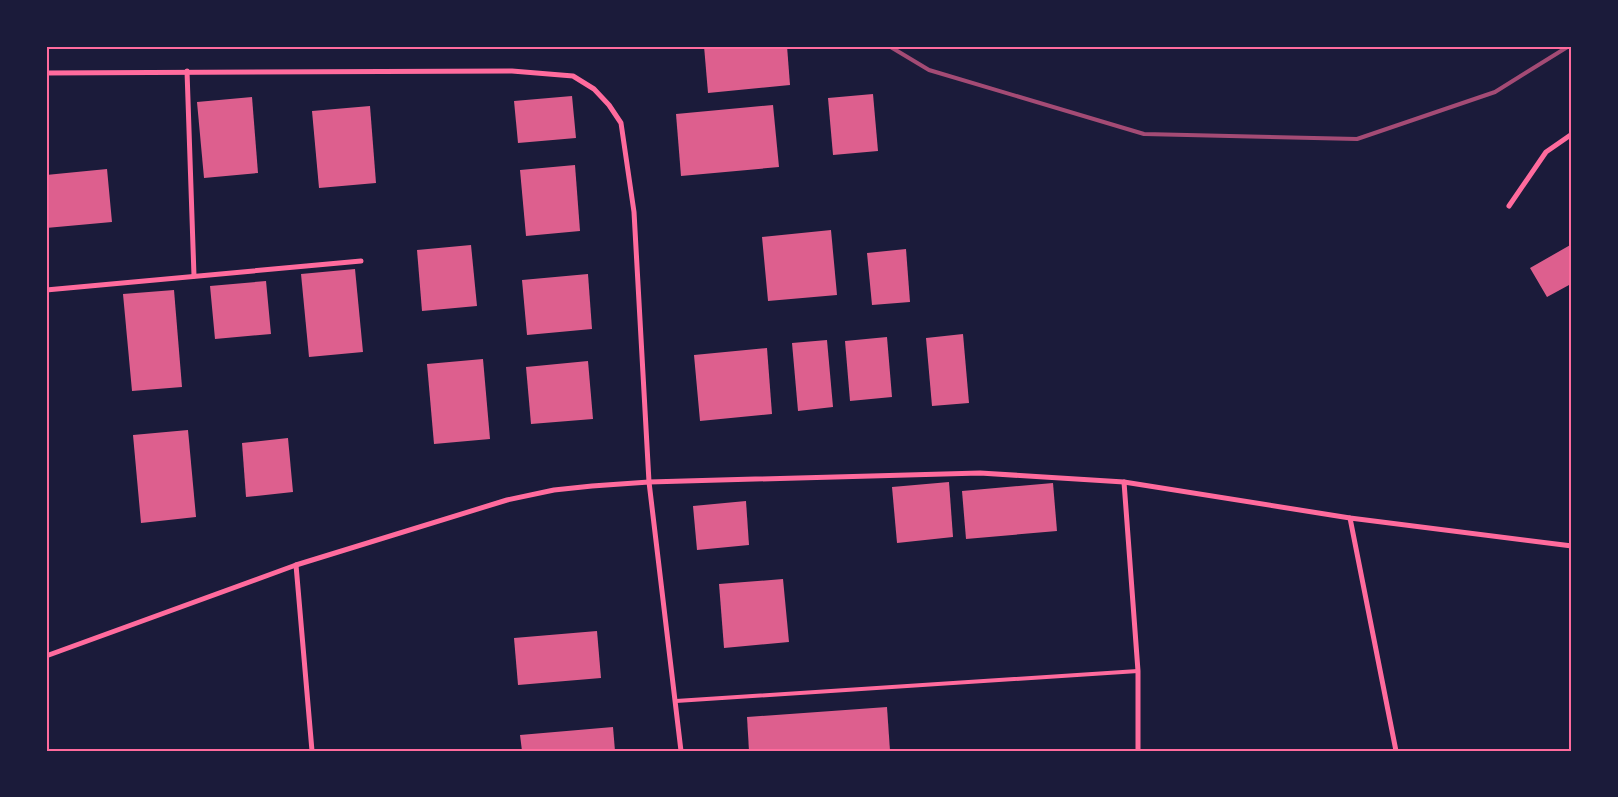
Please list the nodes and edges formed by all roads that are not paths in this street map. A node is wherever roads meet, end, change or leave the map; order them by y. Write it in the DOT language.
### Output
graph roads {
  1 [pos="187,71"];
  2 [pos="46,73"];
  3 [pos="1572,134"];
  4 [pos="1509,206"];
  5 [pos="361,261"];
  6 [pos="194,276"];
  7 [pos="46,290"];
  8 [pos="649,482"];
  9 [pos="1124,482"];
  10 [pos="1350,518"];
  11 [pos="1572,546"];
  12 [pos="296,565"];
  13 [pos="46,656"];
  14 [pos="1138,671"];
  15 [pos="676,701"];
  16 [pos="312,751"];
  17 [pos="681,751"];
  18 [pos="1138,751"];
  19 [pos="1396,751"];
  1 -- 2 [label="street"];
  1 -- 6 [label="street"];
  1 -- 8 [label="street"];
  3 -- 4 [label="street"];
  5 -- 6 [label="street"];
  6 -- 7 [label="street"];
  8 -- 9 [label="street"];
  8 -- 12 [label="street"];
  8 -- 15 [label="street"];
  9 -- 10 [label="street"];
  9 -- 14 [label="street"];
  10 -- 11 [label="street"];
  10 -- 19 [label="street"];
  12 -- 13 [label="street"];
  12 -- 16 [label="street"];
  14 -- 15 [label="lane"];
  14 -- 18 [label="street"];
  15 -- 17 [label="street"];
}
